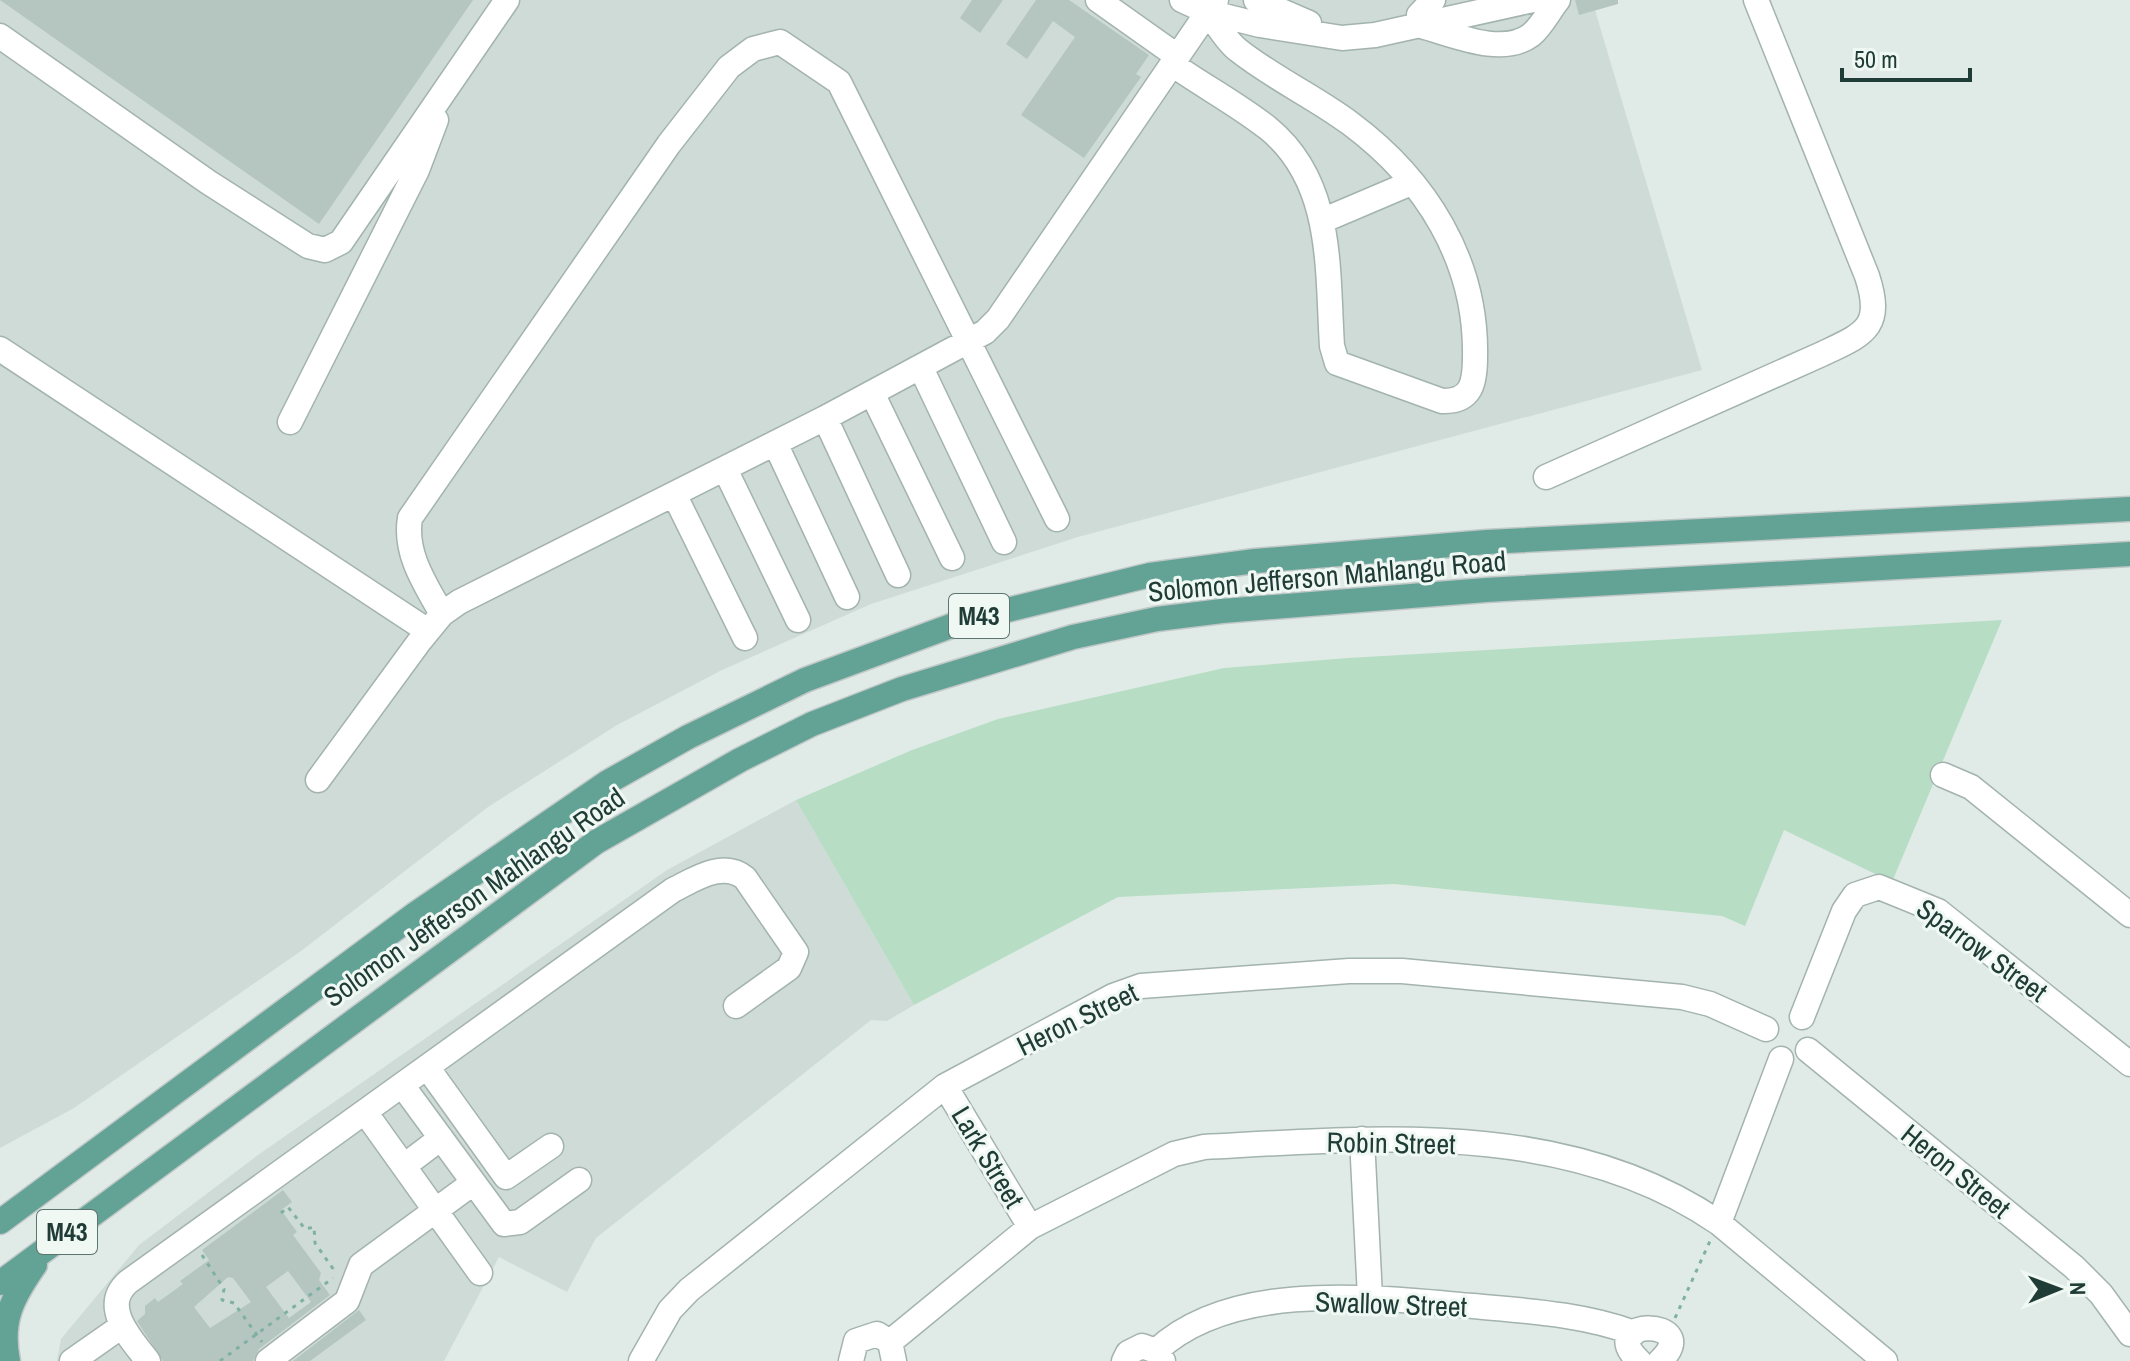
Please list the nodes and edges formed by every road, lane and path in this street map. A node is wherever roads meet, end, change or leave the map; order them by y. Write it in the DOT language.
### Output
graph roads {
  1 [pos="507,0"];
  2 [pos="1098,0"];
  3 [pos="1182,0"];
  4 [pos="1256,0"];
  5 [pos="1471,0"];
  6 [pos="1533,0"];
  7 [pos="1558,0"];
  8 [pos="1756,0"];
  9 [pos="1212,6"];
  10 [pos="1424,13"];
  11 [pos="0,36"];
  12 [pos="1174,60"];
  13 [pos="451,81"];
  14 [pos="1411,183"];
  15 [pos="1324,220"];
  16 [pos="971,342"];
  17 [pos="0,349"];
  18 [pos="921,368"];
  19 [pos="872,393"];
  20 [pos="825,418"];
  21 [pos="290,422"];
  22 [pos="775,443"];
  23 [pos="725,469"];
  24 [pos="1546,477"];
  25 [pos="674,494"];
  26 [pos="2130,509"];
  27 [pos="1057,519"];
  28 [pos="1004,542"];
  29 [pos="2130,554"];
  30 [pos="952,558"];
  31 [pos="898,575"];
  32 [pos="847,597"];
  33 [pos="798,620"];
  34 [pos="435,623"];
  35 [pos="745,638"];
  36 [pos="1943,775"];
  37 [pos="318,780"];
  38 [pos="2130,915"];
  39 [pos="736,1006"];
  40 [pos="1802,1017"];
  41 [pos="1766,1029"];
  42 [pos="1808,1050"];
  43 [pos="1781,1059"];
  44 [pos="2130,1064"];
  45 [pos="427,1067"];
  46 [pos="402,1085"];
  47 [pos="945,1086"];
  48 [pos="365,1112"];
  49 [pos="441,1138"];
  50 [pos="1362,1139"];
  51 [pos="551,1146"];
  52 [pos="404,1166"];
  53 [pos="506,1177"];
  54 [pos="579,1180"];
  55 [pos="477,1189"];
  56 [pos="435,1211"];
  57 [pos="281,1213"];
  58 [pos="0,1222"];
  59 [pos="1719,1223"];
  60 [pos="1030,1227"];
  61 [pos="191,1239"];
  62 [pos="48,1247"];
  63 [pos="480,1273"];
  64 [pos="0,1283"];
  65 [pos="1370,1297"];
  66 [pos="122,1326"];
  67 [pos="1634,1333"];
  68 [pos="256,1334"];
  69 [pos="2130,1334"];
  70 [pos="1667,1336"];
  71 [pos="892,1352"];
  72 [pos="1160,1356"];
  73 [pos="271,1359"];
  74 [pos="8,1361"];
  75 [pos="72,1361"];
  76 [pos="148,1361"];
  77 [pos="220,1361"];
  78 [pos="641,1361"];
  79 [pos="851,1361"];
  80 [pos="1124,1361"];
  81 [pos="1639,1361"];
  82 [pos="1660,1361"];
  83 [pos="1885,1361"];
  1 -- 13 [label="street"];
  2 -- 12 [label="street"];
  3 -- 9 [label="street"];
  4 -- 10 [label="street"];
  5 -- 10 [label="street"];
  6 -- 10 [label="street"];
  7 -- 10 [label="street"];
  8 -- 24 [label="street"];
  9 -- 10 [label="street"];
  9 -- 12 [label="street"];
  9 -- 14 [label="street"];
  11 -- 13 [label="street"];
  12 -- 15 [label="street"];
  12 -- 16 [label="street"];
  13 -- 21 [label="street"];
  14 -- 15 [label="street"];
  14 -- 15 [label="street"];
  16 -- 18 [label="street"];
  16 -- 27 [label="street"];
  16 -- 34 [label="street"];
  17 -- 34 [label="street"];
  18 -- 19 [label="street"];
  18 -- 28 [label="street"];
  19 -- 20 [label="street"];
  19 -- 30 [label="street"];
  20 -- 22 [label="street"];
  20 -- 31 [label="street"];
  22 -- 23 [label="street"];
  22 -- 32 [label="street"];
  23 -- 25 [label="street"];
  23 -- 33 [label="street"];
  25 -- 34 [label="street"];
  25 -- 35 [label="street"];
  26 -- 58 [label="main road, Solomon Jefferson Mahlangu Road / M43"];
  29 -- 62 [label="main road, Solomon Jefferson Mahlangu Road / M43"];
  34 -- 37 [label="street"];
  36 -- 38 [label="street"];
  39 -- 45 [label="street"];
  40 -- 41 [label="street"];
  40 -- 42 [label="street"];
  40 -- 44 [label="street, Sparrow Street"];
  41 -- 43 [label="street"];
  41 -- 47 [label="street, Heron Street"];
  42 -- 43 [label="street"];
  42 -- 69 [label="street, Heron Street"];
  43 -- 59 [label="street"];
  45 -- 46 [label="street"];
  45 -- 53 [label="street"];
  46 -- 48 [label="street"];
  46 -- 49 [label="street"];
  47 -- 60 [label="street, Lark Street"];
  47 -- 78 [label="street, Heron Street"];
  48 -- 52 [label="street"];
  48 -- 61 [label="street"];
  49 -- 52 [label="street"];
  49 -- 55 [label="street"];
  50 -- 59 [label="street, Robin Street"];
  50 -- 60 [label="street, Robin Street"];
  50 -- 65 [label="street"];
  51 -- 53 [label="street"];
  52 -- 56 [label="street"];
  53 -- 55 [label="street"];
  54 -- 55 [label="street"];
  55 -- 56 [label="street"];
  56 -- 63 [label="street"];
  56 -- 73 [label="street"];
  57 -- 68 [label="path"];
  59 -- 70 [label="path"];
  59 -- 83 [label="street, Robin Street"];
  60 -- 71 [label="street, Robin Street"];
  61 -- 66 [label="street"];
  61 -- 68 [label="path"];
  62 -- 64 [label="main road, Solomon Jefferson Mahlangu Road / M43"];
  62 -- 74 [label="main road"];
  65 -- 67 [label="street, Swallow Street"];
  65 -- 72 [label="street, Swallow Street"];
  66 -- 75 [label="street"];
  66 -- 76 [label="street"];
  67 -- 70 [label="street, Swallow Street"];
  67 -- 81 [label="street"];
  68 -- 73 [label="path"];
  68 -- 77 [label="path"];
  70 -- 82 [label="street"];
  71 -- 79 [label="street"];
  72 -- 80 [label="street, Swallow Street"];
}
